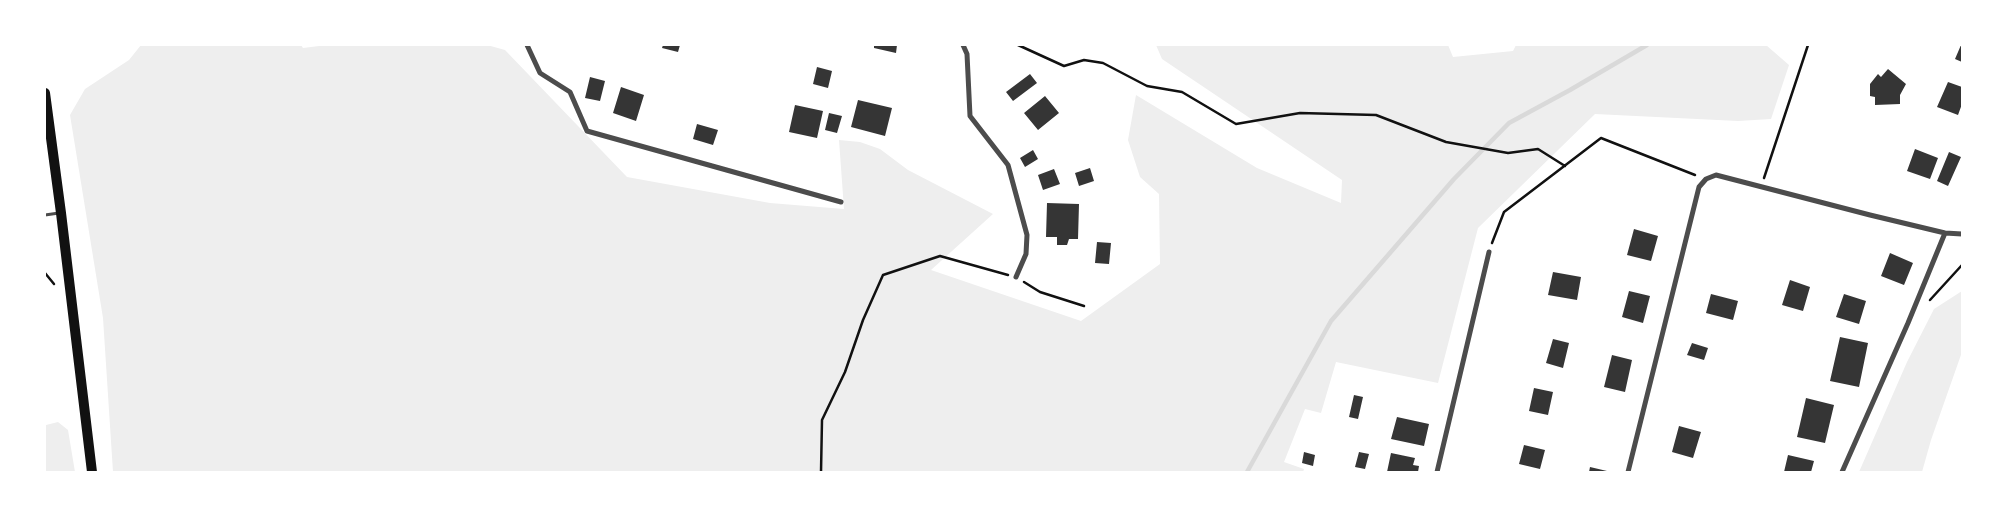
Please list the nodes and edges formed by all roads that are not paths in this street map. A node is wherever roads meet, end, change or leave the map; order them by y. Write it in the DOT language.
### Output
graph roads {
  1 [pos="527,45"];
  2 [pos="964,45"];
  3 [pos="45,93"];
  4 [pos="841,202"];
  5 [pos="62,213"];
  6 [pos="45,215"];
  7 [pos="1945,233"];
  8 [pos="1962,234"];
  9 [pos="1489,252"];
  10 [pos="1016,277"];
  11 [pos="92,472"];
  12 [pos="1437,472"];
  13 [pos="1628,472"];
  14 [pos="1842,472"];
  1 -- 4 [label="street"];
  2 -- 10 [label="street"];
  3 -- 5 [label="main road"];
  5 -- 6 [label="lane"];
  5 -- 11 [label="main road"];
  7 -- 8 [label="street"];
  7 -- 13 [label="street"];
  7 -- 14 [label="street"];
  9 -- 12 [label="street"];
}
